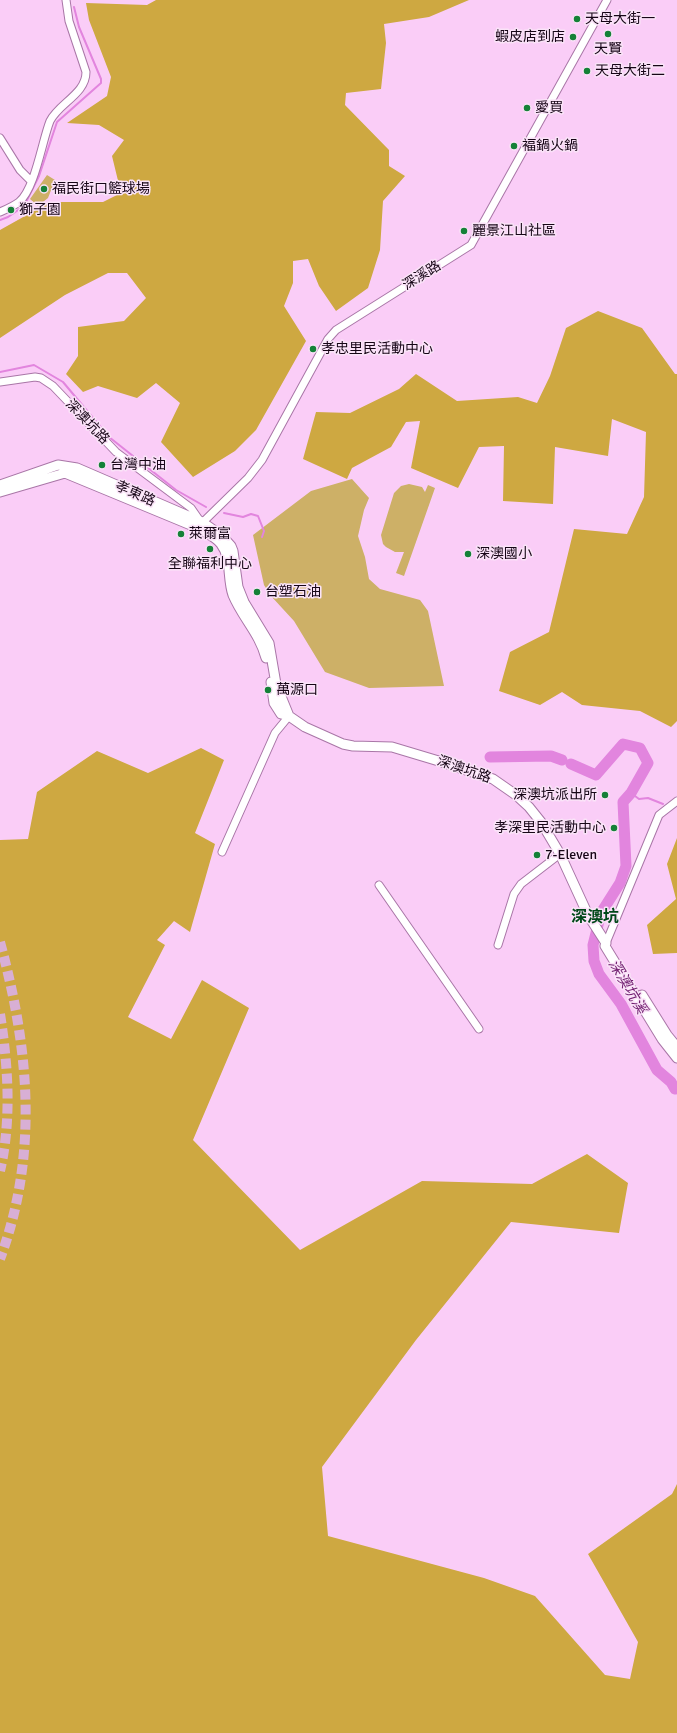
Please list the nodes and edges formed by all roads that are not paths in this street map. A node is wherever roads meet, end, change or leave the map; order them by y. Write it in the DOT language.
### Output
graph roads {
  1 [pos="66,0"];
  2 [pos="607,0"];
  3 [pos="0,138"];
  4 [pos="31,181"];
  5 [pos="0,212"];
  6 [pos="0,382"];
  7 [pos="0,485"];
  8 [pos="0,492"];
  9 [pos="200,526"];
  10 [pos="290,716"];
  11 [pos="677,801"];
  12 [pos="222,852"];
  13 [pos="560,854"];
  14 [pos="379,885"];
  15 [pos="604,941"];
  16 [pos="498,945"];
  17 [pos="479,1029"];
  18 [pos="677,1047"];
  19 [pos="677,1058"];
  1 -- 4 [label="street"];
  2 -- 9 [label="street, 深溪路"];
  3 -- 4 [label="street"];
  4 -- 5 [label="street"];
  6 -- 9 [label="street, 深澳坑路"];
  7 -- 9 [label="main road, 孝東路"];
  8 -- 9 [label="main road, 孝東路"];
  9 -- 10 [label="main road, 深澳坑路"];
  10 -- 12 [label="street"];
  10 -- 13 [label="main road, 深澳坑路"];
  11 -- 15 [label="street"];
  13 -- 15 [label="main road, 深澳坑路"];
  13 -- 16 [label="street"];
  14 -- 17 [label="street"];
  15 -- 18 [label="main road, 深澳坑路"];
  15 -- 19 [label="main road, 深澳坑路"];
}
